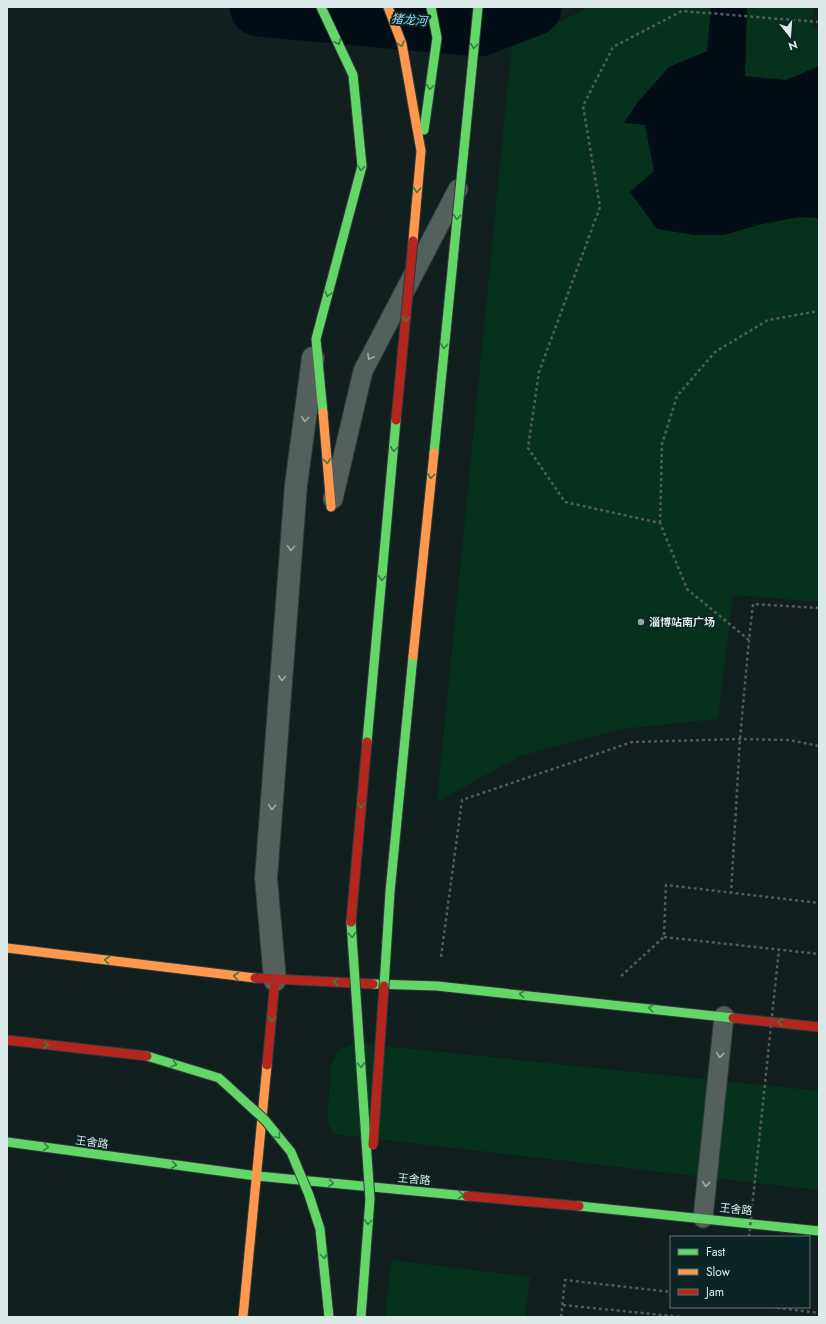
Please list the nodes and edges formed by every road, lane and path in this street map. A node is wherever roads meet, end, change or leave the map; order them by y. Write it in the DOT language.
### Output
graph roads {
  1 [pos="321,7"];
  2 [pos="388,7"];
  3 [pos="432,7"];
  4 [pos="478,7"];
  5 [pos="819,22"];
  6 [pos="421,151"];
  7 [pos="460,186"];
  8 [pos="819,311"];
  9 [pos="316,339"];
  10 [pos="331,507"];
  11 [pos="660,524"];
  12 [pos="819,608"];
  13 [pos="749,640"];
  14 [pos="740,739"];
  15 [pos="819,746"];
  16 [pos="731,894"];
  17 [pos="819,903"];
  18 [pos="664,937"];
  19 [pos="7,948"];
  20 [pos="779,949"];
  21 [pos="819,954"];
  22 [pos="275,980"];
  23 [pos="437,986"];
  24 [pos="594,1001"];
  25 [pos="724,1016"];
  26 [pos="819,1026"];
  27 [pos="7,1040"];
  28 [pos="7,1142"];
  29 [pos="257,1176"];
  30 [pos="370,1199"];
  31 [pos="702,1218"];
  32 [pos="819,1231"];
  33 [pos="749,1236"];
  34 [pos="670,1292"];
  35 [pos="563,1305"];
  36 [pos="779,1308"];
  37 [pos="819,1313"];
  38 [pos="243,1317"];
  39 [pos="329,1317"];
  40 [pos="361,1317"];
  41 [pos="561,1317"];
  42 [pos="682,1317"];
  1 -- 9 [label="main road, one-way"];
  2 -- 6 [label="main road, one-way"];
  3 -- 6 [label="main road, one-way"];
  4 -- 7 [label="main road, one-way, bridge"];
  5 -- 11 [label="path"];
  6 -- 30 [label="main road, one-way, bridge"];
  7 -- 10 [label="lane, one-way, bridge"];
  7 -- 30 [label="main road, one-way, bridge"];
  8 -- 11 [label="path"];
  9 -- 10 [label="main road, one-way"];
  9 -- 22 [label="street, one-way"];
  11 -- 13 [label="path"];
  12 -- 13 [label="path"];
  13 -- 14 [label="path"];
  14 -- 15 [label="path"];
  14 -- 16 [label="path"];
  14 -- 23 [label="path"];
  16 -- 17 [label="path"];
  16 -- 18 [label="path"];
  18 -- 20 [label="path"];
  18 -- 24 [label="path"];
  22 -- 19 [label="main road, one-way"];
  20 -- 21 [label="path"];
  20 -- 33 [label="path, bridge"];
  23 -- 22 [label="main road, one-way"];
  22 -- 29 [label="main road, one-way"];
  24 -- 23 [label="main road, one-way"];
  25 -- 24 [label="main road, one-way"];
  26 -- 25 [label="main road, one-way"];
  25 -- 31 [label="lane, one-way"];
  27 -- 39 [label="main road, one-way, bridge"];
  28 -- 29 [label="main road, 王舍路, one-way"];
  29 -- 31 [label="main road, 王舍路, one-way"];
  29 -- 38 [label="main road"];
  30 -- 40 [label="main road, one-way, bridge"];
  31 -- 32 [label="main road, 王舍路"];
  34 -- 35 [label="path"];
  35 -- 41 [label="path"];
  35 -- 42 [label="path"];
  36 -- 37 [label="path"];
}
